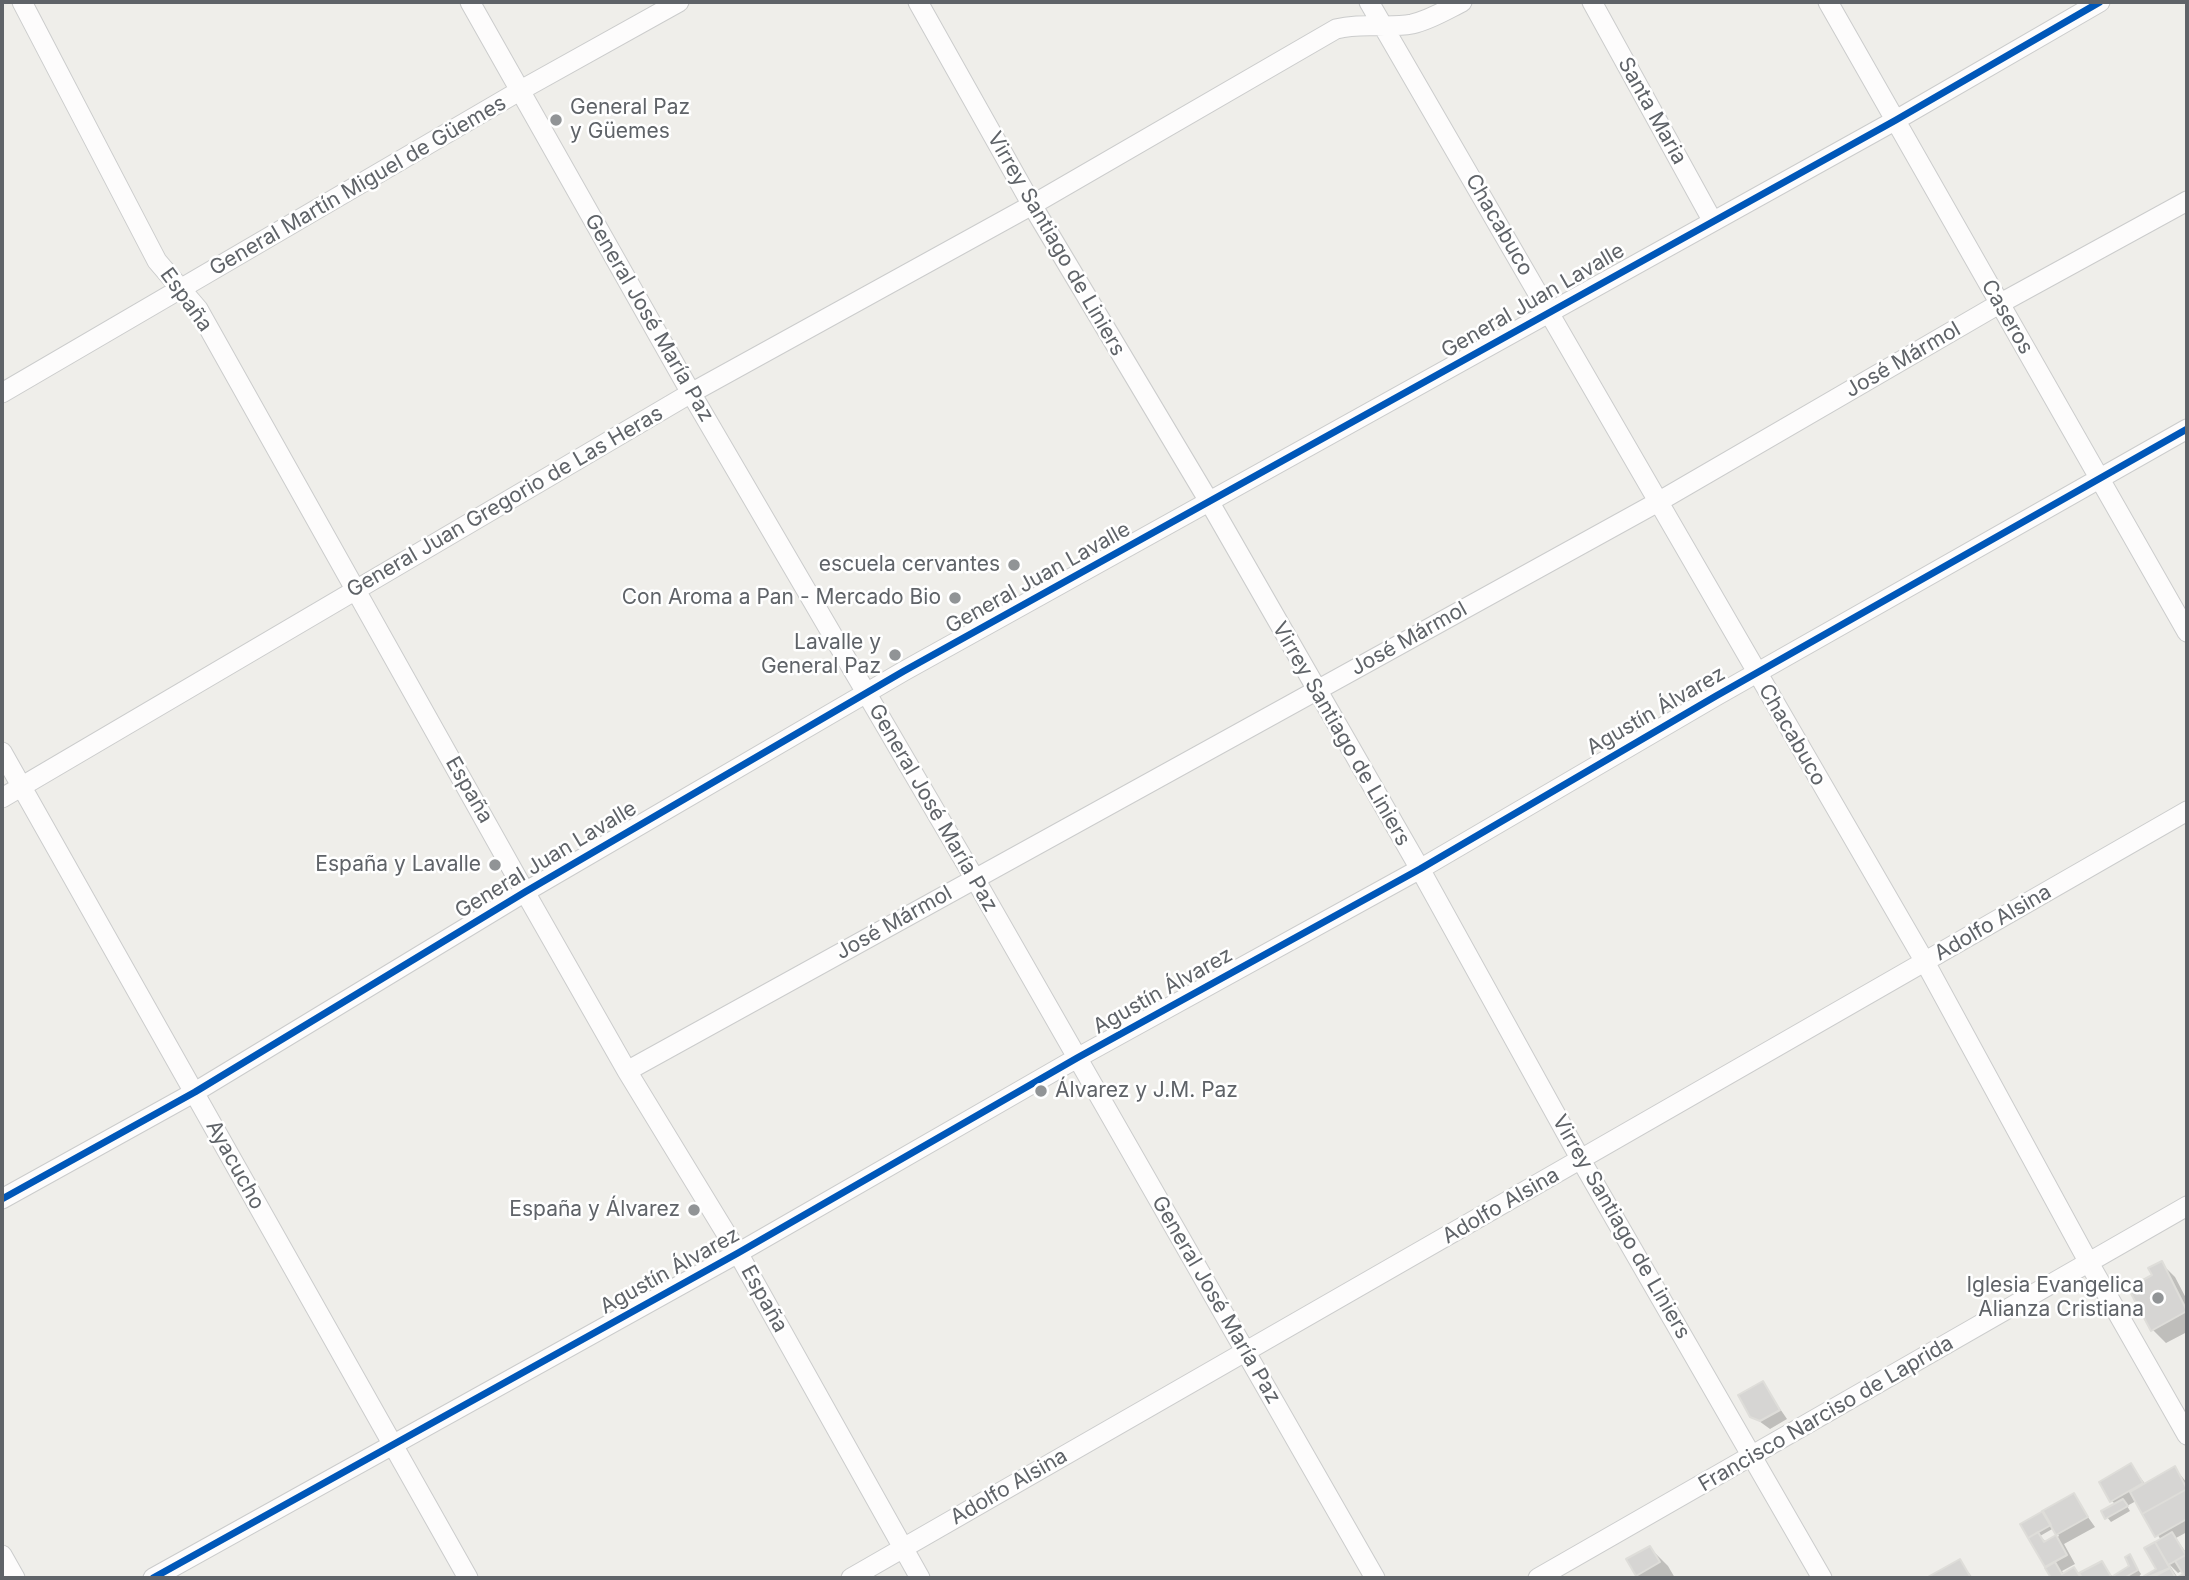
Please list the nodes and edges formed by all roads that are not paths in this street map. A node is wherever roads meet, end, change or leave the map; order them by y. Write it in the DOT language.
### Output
graph roads {
  1 [pos="22,2"];
  2 [pos="470,2"];
  3 [pos="679,2"];
  4 [pos="918,2"];
  5 [pos="1369,2"];
  6 [pos="1462,2"];
  7 [pos="1592,2"];
  8 [pos="1828,2"];
  9 [pos="2100,2"];
  10 [pos="1382,27"];
  11 [pos="521,90"];
  12 [pos="1896,120"];
  13 [pos="2187,201"];
  14 [pos="1032,205"];
  15 [pos="1712,220"];
  16 [pos="181,289"];
  17 [pos="1999,304"];
  18 [pos="1550,313"];
  19 [pos="2,393"];
  20 [pos="691,393"];
  21 [pos="2187,429"];
  22 [pos="2100,477"];
  23 [pos="1658,502"];
  24 [pos="1210,503"];
  25 [pos="355,589"];
  26 [pos="2187,632"];
  27 [pos="1756,673"];
  28 [pos="1315,691"];
  29 [pos="866,693"];
  30 [pos="2,752"];
  31 [pos="22,786"];
  32 [pos="2,798"];
  33 [pos="2187,811"];
  34 [pos="1420,869"];
  35 [pos="975,879"];
  36 [pos="525,892"];
  37 [pos="1925,962"];
  38 [pos="1077,1058"];
  39 [pos="627,1071"];
  40 [pos="195,1092"];
  41 [pos="1581,1160"];
  42 [pos="2,1199"];
  43 [pos="2187,1206"];
  44 [pos="738,1253"];
  45 [pos="2089,1264"];
  46 [pos="1247,1352"];
  47 [pos="2187,1435"];
  48 [pos="392,1447"];
  49 [pos="1752,1456"];
  50 [pos="903,1548"];
  51 [pos="2,1555"];
  52 [pos="15,1578"];
  53 [pos="153,1578"];
  54 [pos="468,1578"];
  55 [pos="851,1578"];
  56 [pos="920,1578"];
  57 [pos="1375,1578"];
  58 [pos="1538,1578"];
  59 [pos="1822,1578"];
  1 -- 16 [label="street, España"];
  2 -- 11 [label="street, General José María Paz"];
  3 -- 11 [label="street, General Martín Miguel de Güemes"];
  4 -- 14 [label="street, Virrey Santiago de Liniers"];
  5 -- 10 [label="street, Chacabuco"];
  6 -- 10 [label="street, General Juan Gregorio de Las Heras"];
  7 -- 15 [label="street, Santa Maria"];
  8 -- 12 [label="street, Caseros"];
  9 -- 12 [label="street, General Juan Lavalle"];
  10 -- 14 [label="street, General Juan Gregorio de Las Heras"];
  10 -- 18 [label="street, Chacabuco"];
  11 -- 16 [label="street, General Martín Miguel de Güemes"];
  11 -- 20 [label="street, General José María Paz"];
  12 -- 15 [label="street, General Juan Lavalle"];
  12 -- 17 [label="street, Caseros"];
  13 -- 17 [label="street, José Mármol"];
  14 -- 20 [label="street, General Juan Gregorio de Las Heras"];
  14 -- 24 [label="street, Virrey Santiago de Liniers"];
  15 -- 18 [label="street, General Juan Lavalle"];
  16 -- 19 [label="street, General Martín Miguel de Güemes"];
  16 -- 25 [label="street, España"];
  17 -- 22 [label="street, Caseros"];
  17 -- 23 [label="street, José Mármol"];
  18 -- 23 [label="street, Chacabuco"];
  18 -- 24 [label="street, General Juan Lavalle"];
  20 -- 25 [label="street, General Juan Gregorio de Las Heras"];
  20 -- 29 [label="street, General José María Paz"];
  21 -- 22 [label="street, Agustín Álvarez"];
  22 -- 26 [label="street, Caseros"];
  22 -- 27 [label="street, Agustín Álvarez"];
  23 -- 27 [label="street, Chacabuco"];
  23 -- 28 [label="street, José Mármol"];
  24 -- 28 [label="street, Virrey Santiago de Liniers"];
  24 -- 29 [label="street, General Juan Lavalle"];
  25 -- 31 [label="street, General Juan Gregorio de Las Heras"];
  25 -- 36 [label="street, España"];
  27 -- 34 [label="street, Agustín Álvarez"];
  27 -- 37 [label="street, Chacabuco"];
  28 -- 34 [label="street, Virrey Santiago de Liniers"];
  28 -- 35 [label="street, José Mármol"];
  29 -- 35 [label="street, General José María Paz"];
  29 -- 36 [label="street, General Juan Lavalle"];
  30 -- 31 [label="street, Ayacucho"];
  31 -- 32 [label="street, General Juan Gregorio de Las Heras"];
  31 -- 40 [label="street, Ayacucho"];
  33 -- 37 [label="street, Adolfo Alsina"];
  34 -- 38 [label="street, Agustín Álvarez"];
  34 -- 41 [label="street, Virrey Santiago de Liniers"];
  35 -- 38 [label="street, General José María Paz"];
  35 -- 39 [label="street, José Mármol"];
  36 -- 39 [label="street, España"];
  36 -- 40 [label="street, General Juan Lavalle"];
  37 -- 41 [label="street, Adolfo Alsina"];
  37 -- 45 [label="street, Chacabuco"];
  38 -- 44 [label="street, Agustín Álvarez"];
  38 -- 46 [label="street, General José María Paz"];
  39 -- 44 [label="street, España"];
  40 -- 42 [label="street, General Juan Lavalle"];
  40 -- 48 [label="street, Ayacucho"];
  41 -- 46 [label="street, Adolfo Alsina"];
  41 -- 49 [label="street, Virrey Santiago de Liniers"];
  43 -- 45 [label="street, Francisco Narciso de Laprida"];
  44 -- 48 [label="street, Agustín Álvarez"];
  44 -- 50 [label="street, España"];
  45 -- 47 [label="street, Chacabuco"];
  45 -- 49 [label="street, Francisco Narciso de Laprida"];
  46 -- 50 [label="street, Adolfo Alsina"];
  46 -- 57 [label="street, General José María Paz"];
  48 -- 53 [label="street, Agustín Álvarez"];
  48 -- 54 [label="street, Ayacucho"];
  49 -- 58 [label="street, Francisco Narciso de Laprida"];
  49 -- 59 [label="street, Virrey Santiago de Liniers"];
  50 -- 55 [label="street, Adolfo Alsina"];
  50 -- 56 [label="street, España"];
  51 -- 52 [label="street"];
}
